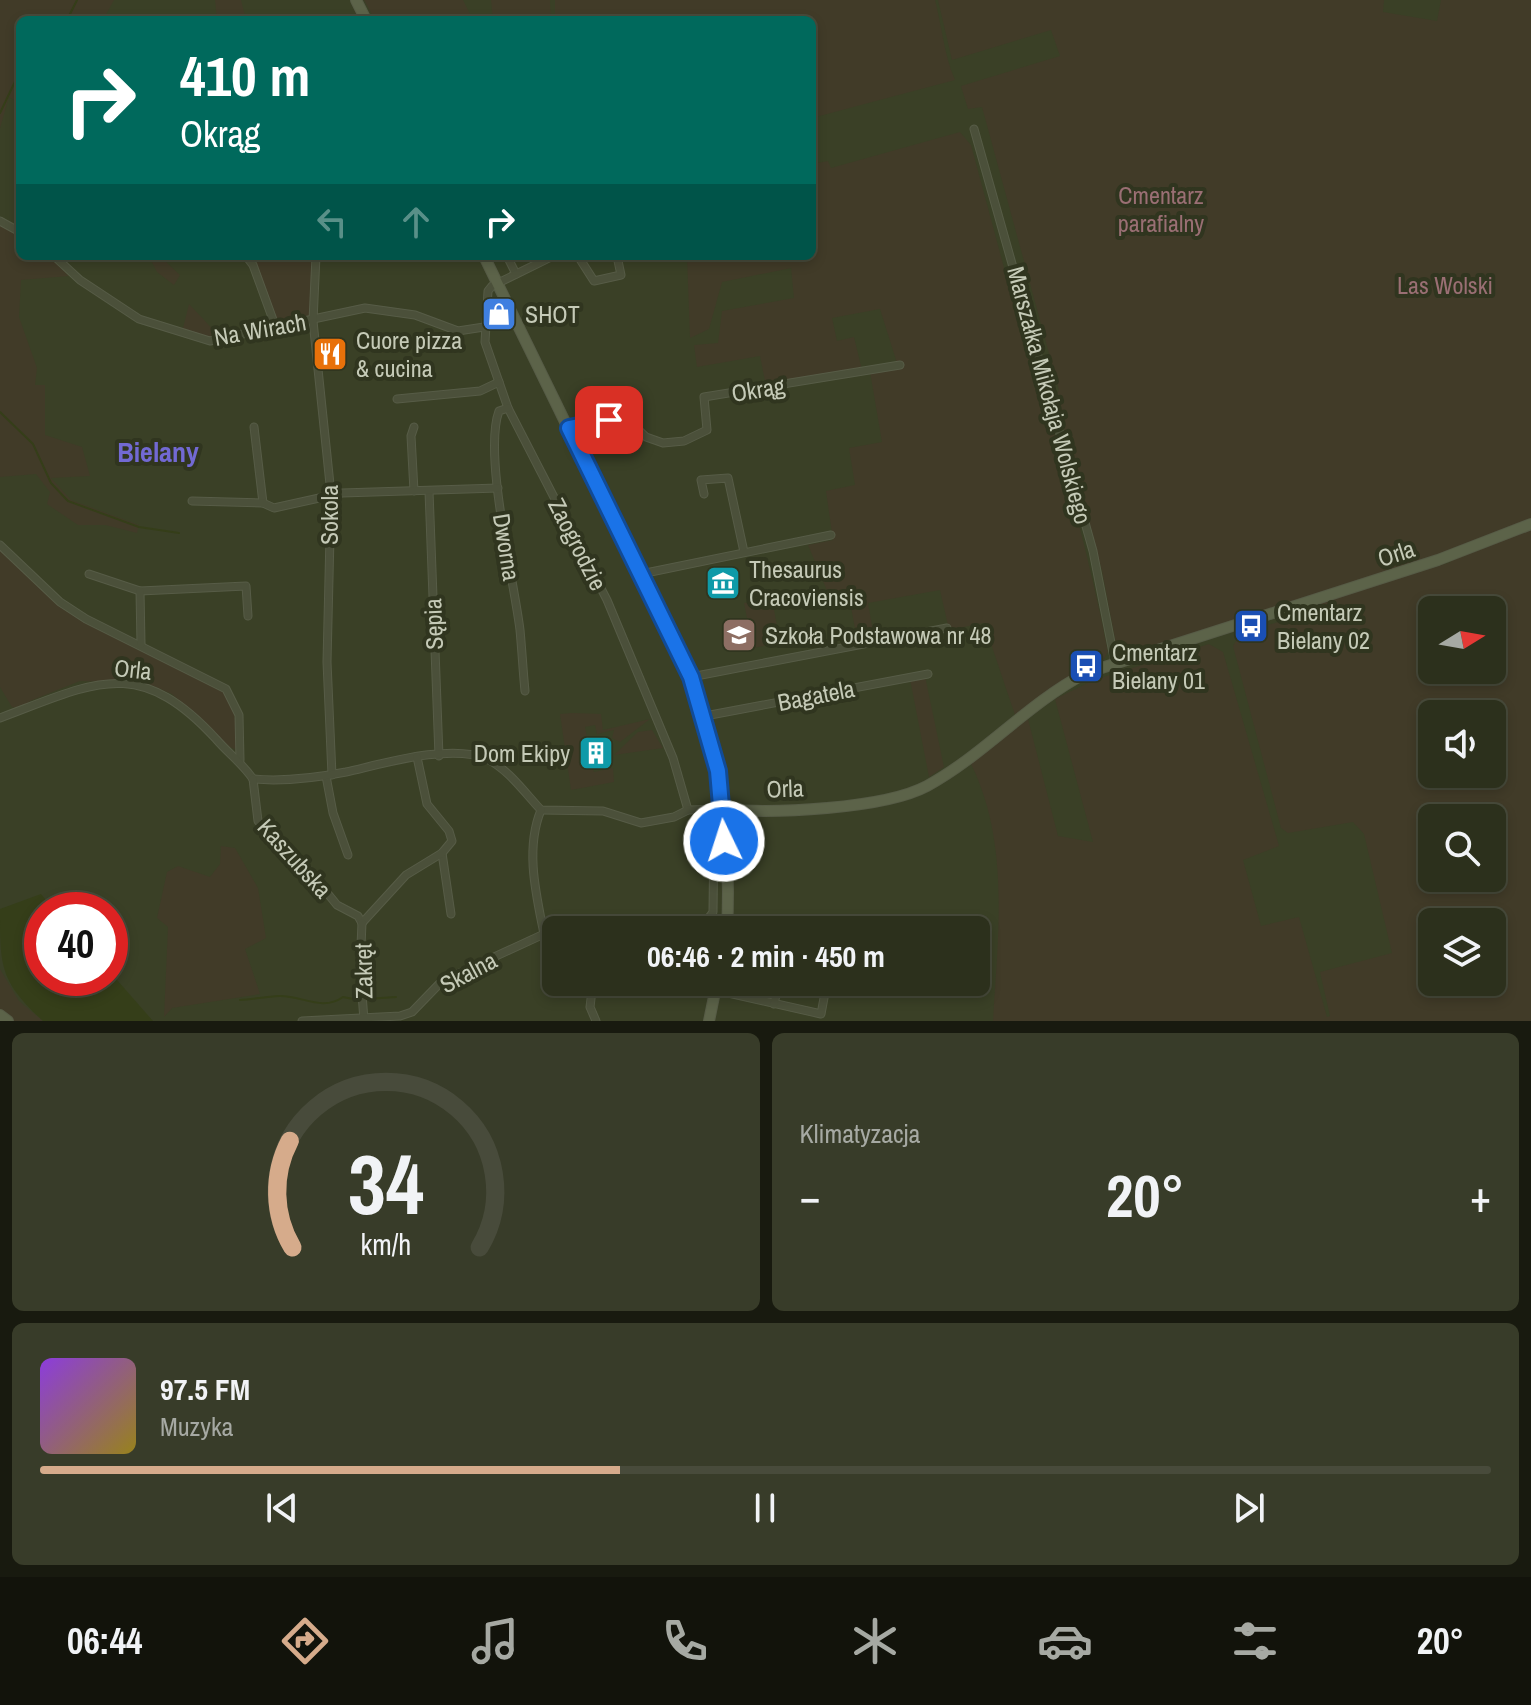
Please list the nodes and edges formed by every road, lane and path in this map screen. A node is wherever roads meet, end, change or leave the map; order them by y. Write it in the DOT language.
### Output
graph roads {
  1 [pos="974,129"];
  2 [pos="58,260"];
  3 [pos="249,260"];
  4 [pos="316,260"];
  5 [pos="486,260"];
  6 [pos="509,260"];
  7 [pos="532,260"];
  8 [pos="545,260"];
  9 [pos="581,260"];
  10 [pos="618,260"];
  11 [pos="534,265"];
  12 [pos="516,274"];
  13 [pos="497,283"];
  14 [pos="313,321"];
  15 [pos="484,327"];
  16 [pos="276,328"];
  17 [pos="900,365"];
  18 [pos="499,382"];
  19 [pos="397,399"];
  20 [pos="508,408"];
  21 [pos="254,427"];
  22 [pos="414,427"];
  23 [pos="569,428"];
  24 [pos="498,488"];
  25 [pos="414,491"];
  26 [pos="429,491"];
  27 [pos="331,494"];
  28 [pos="704,494"];
  29 [pos="192,501"];
  30 [pos="263,503"];
  31 [pos="1531,524"];
  32 [pos="831,535"];
  33 [pos="0,545"];
  34 [pos="744,552"];
  35 [pos="89,574"];
  36 [pos="641,574"];
  37 [pos="140,591"];
  38 [pos="248,616"];
  39 [pos="947,628"];
  40 [pos="141,644"];
  41 [pos="1115,663"];
  42 [pos="928,674"];
  43 [pos="691,677"];
  44 [pos="525,691"];
  45 [pos="705,716"];
  46 [pos="0,718"];
  47 [pos="439,756"];
  48 [pos="417,757"];
  49 [pos="240,760"];
  50 [pos="329,775"];
  51 [pos="253,779"];
  52 [pos="708,808"];
  53 [pos="722,809"];
  54 [pos="541,810"];
  55 [pos="688,810"];
  56 [pos="442,853"];
  57 [pos="348,855"];
  58 [pos="451,914"];
  59 [pos="711,916"];
  60 [pos="726,916"];
  61 [pos="542,921"];
  62 [pos="362,923"];
  63 [pos="542,935"];
  64 [pos="591,996"];
  65 [pos="714,996"];
  66 [pos="748,996"];
  67 [pos="776,996"];
  68 [pos="824,996"];
  69 [pos="774,1004"];
  70 [pos="0,1015"];
  71 [pos="364,1020"];
  72 [pos="8,1021"];
  73 [pos="302,1021"];
  74 [pos="596,1021"];
  75 [pos="709,1021"];
  1 -- 41 [label="street, Marszałka Mikołaja Wolskiego"];
  2 -- 16 [label="street, Na Wirach"];
  3 -- 16 [label="street"];
  4 -- 14 [label="street, Sokola"];
  5 -- 13 [label="street"];
  6 -- 12 [label="street"];
  7 -- 11 [label="street"];
  8 -- 11 [label="street"];
  9 -- 10 [label="street"];
  11 -- 12 [label="street"];
  12 -- 13 [label="street"];
  13 -- 15 [label="street, Zaogrodzie"];
  13 -- 23 [label="street"];
  14 -- 15 [label="street, Na Wirach"];
  14 -- 16 [label="street, Na Wirach"];
  14 -- 27 [label="street, Sokola"];
  15 -- 18 [label="street, Zaogrodzie"];
  17 -- 23 [label="street, Okrąg"];
  18 -- 19 [label="street"];
  18 -- 20 [label="street, Zaogrodzie"];
  20 -- 24 [label="street, Dworna"];
  20 -- 55 [label="street, Zaogrodzie"];
  21 -- 30 [label="street"];
  22 -- 25 [label="street"];
  23 -- 36 [label="street"];
  24 -- 26 [label="street"];
  24 -- 44 [label="street, Dworna"];
  25 -- 26 [label="street"];
  25 -- 27 [label="street"];
  26 -- 47 [label="street, Sępia"];
  27 -- 30 [label="street"];
  27 -- 50 [label="street, Sokola"];
  28 -- 34 [label="street"];
  29 -- 30 [label="street"];
  31 -- 41 [label="street, Orla"];
  32 -- 34 [label="street"];
  33 -- 40 [label="street"];
  34 -- 36 [label="street"];
  35 -- 37 [label="street"];
  36 -- 43 [label="street"];
  37 -- 38 [label="street"];
  37 -- 40 [label="street"];
  39 -- 43 [label="street"];
  40 -- 49 [label="street"];
  41 -- 53 [label="street, Orla"];
  42 -- 45 [label="street, Bagatela"];
  43 -- 45 [label="street"];
  45 -- 53 [label="street"];
  46 -- 49 [label="street, Orla"];
  47 -- 48 [label="street"];
  47 -- 54 [label="street"];
  48 -- 50 [label="street"];
  48 -- 56 [label="street"];
  49 -- 51 [label="street, Orla"];
  50 -- 51 [label="street"];
  50 -- 57 [label="street"];
  51 -- 62 [label="street, Kaszubska"];
  52 -- 53 [label="street, Orla"];
  52 -- 55 [label="street, Orla"];
  52 -- 59 [label="street"];
  53 -- 60 [label="street"];
  54 -- 55 [label="street, Orla"];
  54 -- 61 [label="street"];
  56 -- 58 [label="street"];
  56 -- 62 [label="street"];
  62 -- 71 [label="street, Zakręt"];
  63 -- 71 [label="street, Skalna"];
  64 -- 74 [label="street"];
  65 -- 75 [label="street"];
  66 -- 69 [label="street"];
  67 -- 69 [label="street"];
  68 -- 69 [label="street"];
  70 -- 72 [label="street"];
  71 -- 73 [label="street, Skalna"];
}
